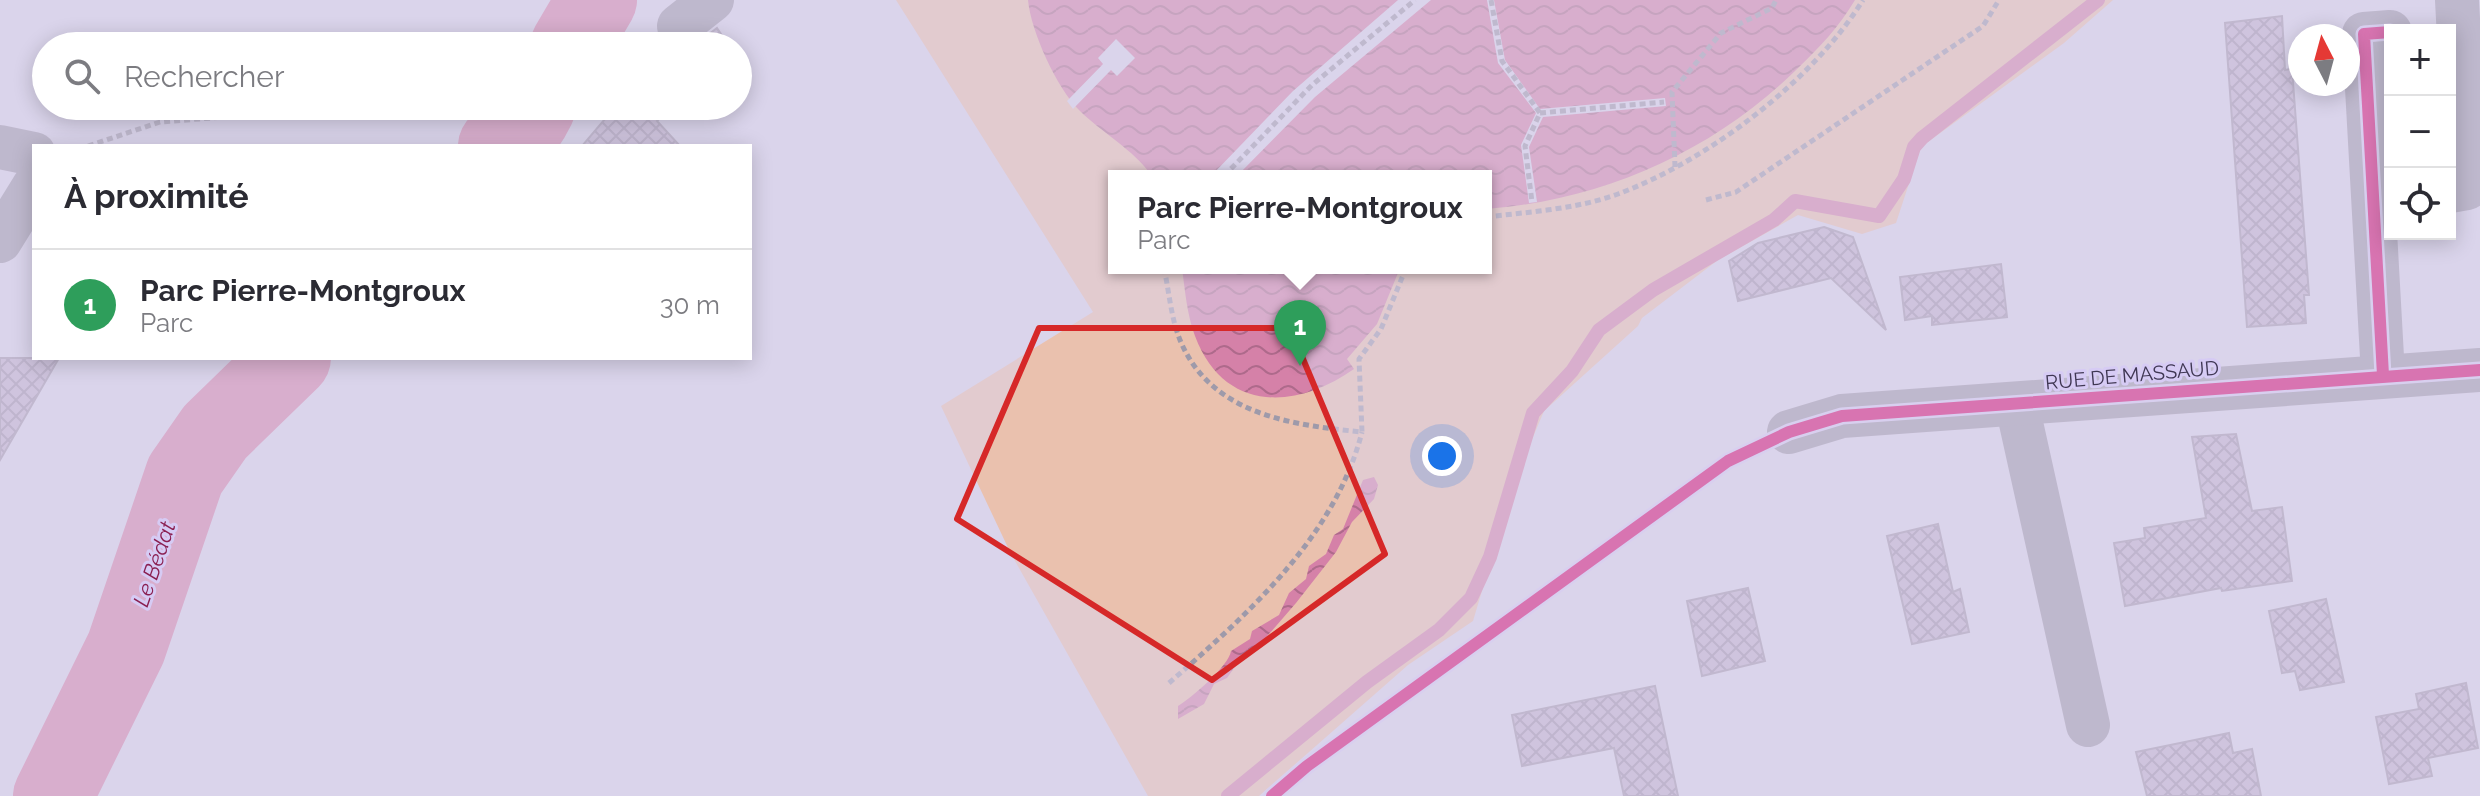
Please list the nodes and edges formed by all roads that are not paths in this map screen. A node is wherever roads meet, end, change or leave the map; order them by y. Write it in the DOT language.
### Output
graph roads {
  1 [pos="2458,13"];
  2 [pos="2425,24"];
  3 [pos="2384,32"];
  4 [pos="0,147"];
  5 [pos="32,154"];
  6 [pos="32,189"];
  7 [pos="2456,190"];
  8 [pos="2381,201"];
  9 [pos="0,241"];
  10 [pos="2480,370"];
  11 [pos="2383,375"];
  12 [pos="2017,405"];
  13 [pos="1789,432"];
  14 [pos="2088,725"];
  1 -- 2 [label="street"];
  1 -- 7 [label="street"];
  3 -- 8 [label="street"];
  4 -- 5 [label="street"];
  6 -- 9 [label="street"];
  8 -- 11 [label="street"];
  10 -- 11 [label="street, RUE DE MASSAUD"];
  11 -- 12 [label="street, RUE DE MASSAUD"];
  12 -- 13 [label="street, RUE DE MASSAUD"];
  12 -- 14 [label="street"];
}
